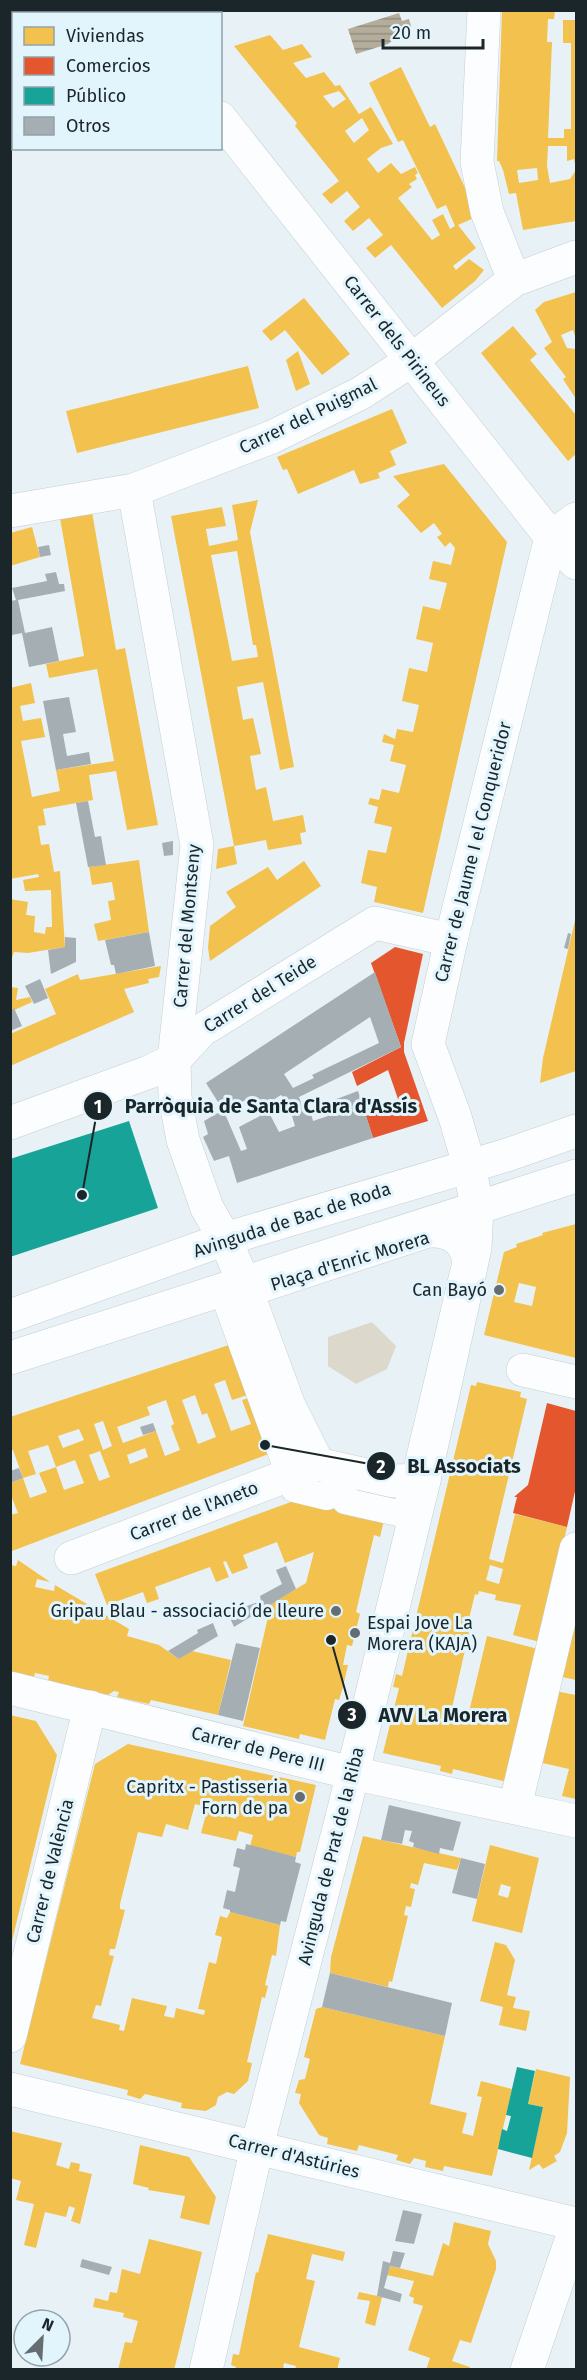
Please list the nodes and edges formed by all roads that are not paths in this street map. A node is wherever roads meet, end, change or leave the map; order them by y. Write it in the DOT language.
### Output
graph roads {
  1 [pos="484,10"];
  2 [pos="222,121"];
  3 [pos="576,257"];
  4 [pos="514,280"];
  5 [pos="412,360"];
  6 [pos="134,490"];
  7 [pos="10,511"];
  8 [pos="564,528"];
  9 [pos="576,563"];
  10 [pos="451,940"];
  11 [pos="174,1060"];
  12 [pos="10,1123"];
  13 [pos="576,1131"];
  14 [pos="469,1165"];
  15 [pos="576,1176"];
  16 [pos="477,1208"];
  17 [pos="225,1239"];
  18 [pos="246,1287"];
  19 [pos="10,1316"];
  20 [pos="10,1358"];
  21 [pos="523,1370"];
  22 [pos="576,1382"];
  23 [pos="304,1469"];
  24 [pos="419,1480"];
  25 [pos="576,1549"];
  26 [pos="71,1558"];
  27 [pos="10,1688"];
  28 [pos="90,1707"];
  29 [pos="352,1773"];
  30 [pos="515,1807"];
  31 [pos="576,1821"];
  32 [pos="10,2036"];
  33 [pos="10,2089"];
  34 [pos="257,2147"];
  35 [pos="576,2225"];
  36 [pos="206,2370"];
  37 [pos="527,2370"];
  1 -- 4 [label="street"];
  2 -- 5 [label="street, Carrer dels Pirineus"];
  3 -- 4 [label="street, Carrer del Puigmal"];
  4 -- 5 [label="street, Carrer del Puigmal"];
  5 -- 6 [label="street, Carrer del Puigmal"];
  5 -- 8 [label="street, Carrer dels Pirineus"];
  6 -- 7 [label="street, Carrer del Puigmal"];
  6 -- 11 [label="street, Carrer del Montseny"];
  8 -- 9 [label="street, Carrer dels Pirineus"];
  8 -- 10 [label="street, Carrer de Jaume I el Conqueridor"];
  10 -- 11 [label="street, Carrer del Teide"];
  10 -- 14 [label="street, Carrer de Jaume I el Conqueridor"];
  11 -- 12 [label="street, Carrer del Teide"];
  11 -- 17 [label="street, Carrer del Montseny"];
  13 -- 14 [label="street, Avinguda de Bac de Roda"];
  14 -- 16 [label="street, Avinguda de Prat de la Riba"];
  14 -- 17 [label="street, Avinguda de Bac de Roda"];
  15 -- 16 [label="street"];
  16 -- 18 [label="street"];
  16 -- 24 [label="street, Avinguda de Prat de la Riba"];
  17 -- 18 [label="street, Carrer del Montseny"];
  17 -- 19 [label="street, Avinguda de Bac de Roda"];
  18 -- 20 [label="street"];
  18 -- 23 [label="street, Plaça d'Enric Morera"];
  18 -- 24 [label="street, Plaça d'Enric Morera"];
  21 -- 22 [label="street"];
  23 -- 24 [label="street"];
  23 -- 26 [label="street, Carrer de l'Aneto"];
  24 -- 29 [label="street, Avinguda de Prat de la Riba"];
  25 -- 30 [label="street"];
  27 -- 28 [label="street, Carrer de Pere III"];
  28 -- 29 [label="street, Carrer de Pere III"];
  28 -- 32 [label="street, Carrer de València"];
  29 -- 30 [label="street, Carrer de Pere III"];
  29 -- 34 [label="street, Avinguda de Prat de la Riba"];
  30 -- 31 [label="street, Carrer de Pere III"];
  33 -- 34 [label="street, Carrer d'Astúries"];
  34 -- 35 [label="street, Carrer d'Astúries"];
  34 -- 36 [label="street, Avinguda de Prat de la Riba"];
  35 -- 37 [label="street"];
}
